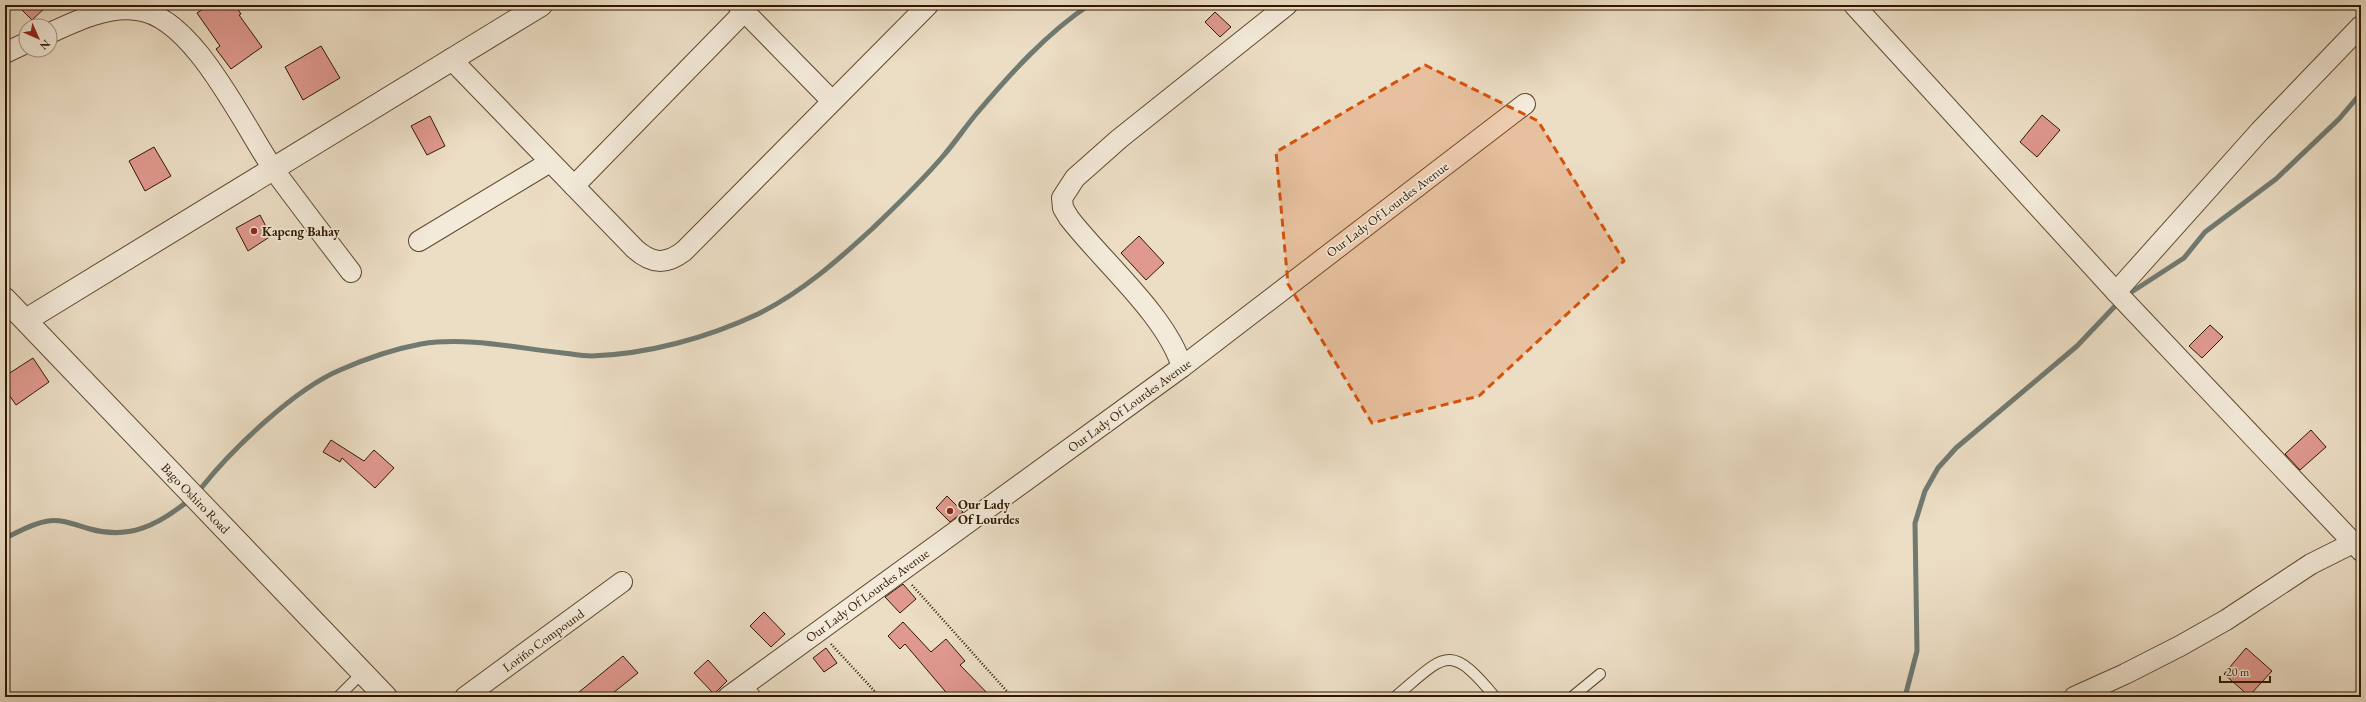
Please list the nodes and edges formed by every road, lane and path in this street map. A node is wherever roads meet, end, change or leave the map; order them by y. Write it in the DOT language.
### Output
graph roads {
  1 [pos="541,5"];
  2 [pos="928,5"];
  3 [pos="1287,5"];
  4 [pos="1854,5"];
  5 [pos="741,8"];
  6 [pos="2361,26"];
  7 [pos="58,29"];
  8 [pos="18,47"];
  9 [pos="5,53"];
  10 [pos="451,59"];
  11 [pos="832,101"];
  12 [pos="1524,104"];
  13 [pos="550,162"];
  14 [pos="273,168"];
  15 [pos="574,186"];
  16 [pos="419,241"];
  17 [pos="351,272"];
  18 [pos="2116,292"];
  19 [pos="5,299"];
  20 [pos="26,320"];
  21 [pos="1182,366"];
  22 [pos="2357,547"];
  23 [pos="899,571"];
  24 [pos="622,582"];
  25 [pos="818,630"];
  26 [pos="363,672"];
  27 [pos="1600,674"];
  28 [pos="751,691"];
  29 [pos="338,697"];
  30 [pos="386,697"];
  31 [pos="465,697"];
  32 [pos="728,697"];
  33 [pos="880,697"];
  34 [pos="1012,697"];
  35 [pos="1395,697"];
  36 [pos="1495,697"];
  37 [pos="1572,697"];
  38 [pos="2074,697"];
  1 -- 10 [label="street"];
  2 -- 11 [label="street"];
  3 -- 21 [label="street"];
  4 -- 18 [label="street"];
  5 -- 11 [label="street"];
  5 -- 15 [label="street"];
  6 -- 18 [label="street"];
  7 -- 14 [label="street"];
  8 -- 9 [label="street"];
  10 -- 13 [label="street"];
  10 -- 14 [label="street"];
  11 -- 15 [label="street"];
  12 -- 21 [label="street, Our Lady Of Lourdes Avenue"];
  13 -- 15 [label="street"];
  13 -- 16 [label="street"];
  14 -- 17 [label="street"];
  14 -- 20 [label="street"];
  18 -- 22 [label="street"];
  19 -- 20 [label="street, Bago Oshiro Road"];
  20 -- 26 [label="street, Bago Oshiro Road"];
  21 -- 23 [label="street, Our Lady Of Lourdes Avenue"];
  22 -- 38 [label="street"];
  23 -- 25 [label="street, Our Lady Of Lourdes Avenue"];
  23 -- 34 [label="path"];
  24 -- 31 [label="street, Loriño Compound"];
  25 -- 28 [label="street, Our Lady Of Lourdes Avenue"];
  25 -- 33 [label="path"];
  26 -- 29 [label="lane"];
  26 -- 30 [label="street, Bago Oshiro Road"];
  27 -- 37 [label="lane"];
  28 -- 32 [label="street, Our Lady Of Lourdes Avenue"];
  35 -- 36 [label="lane"];
}
